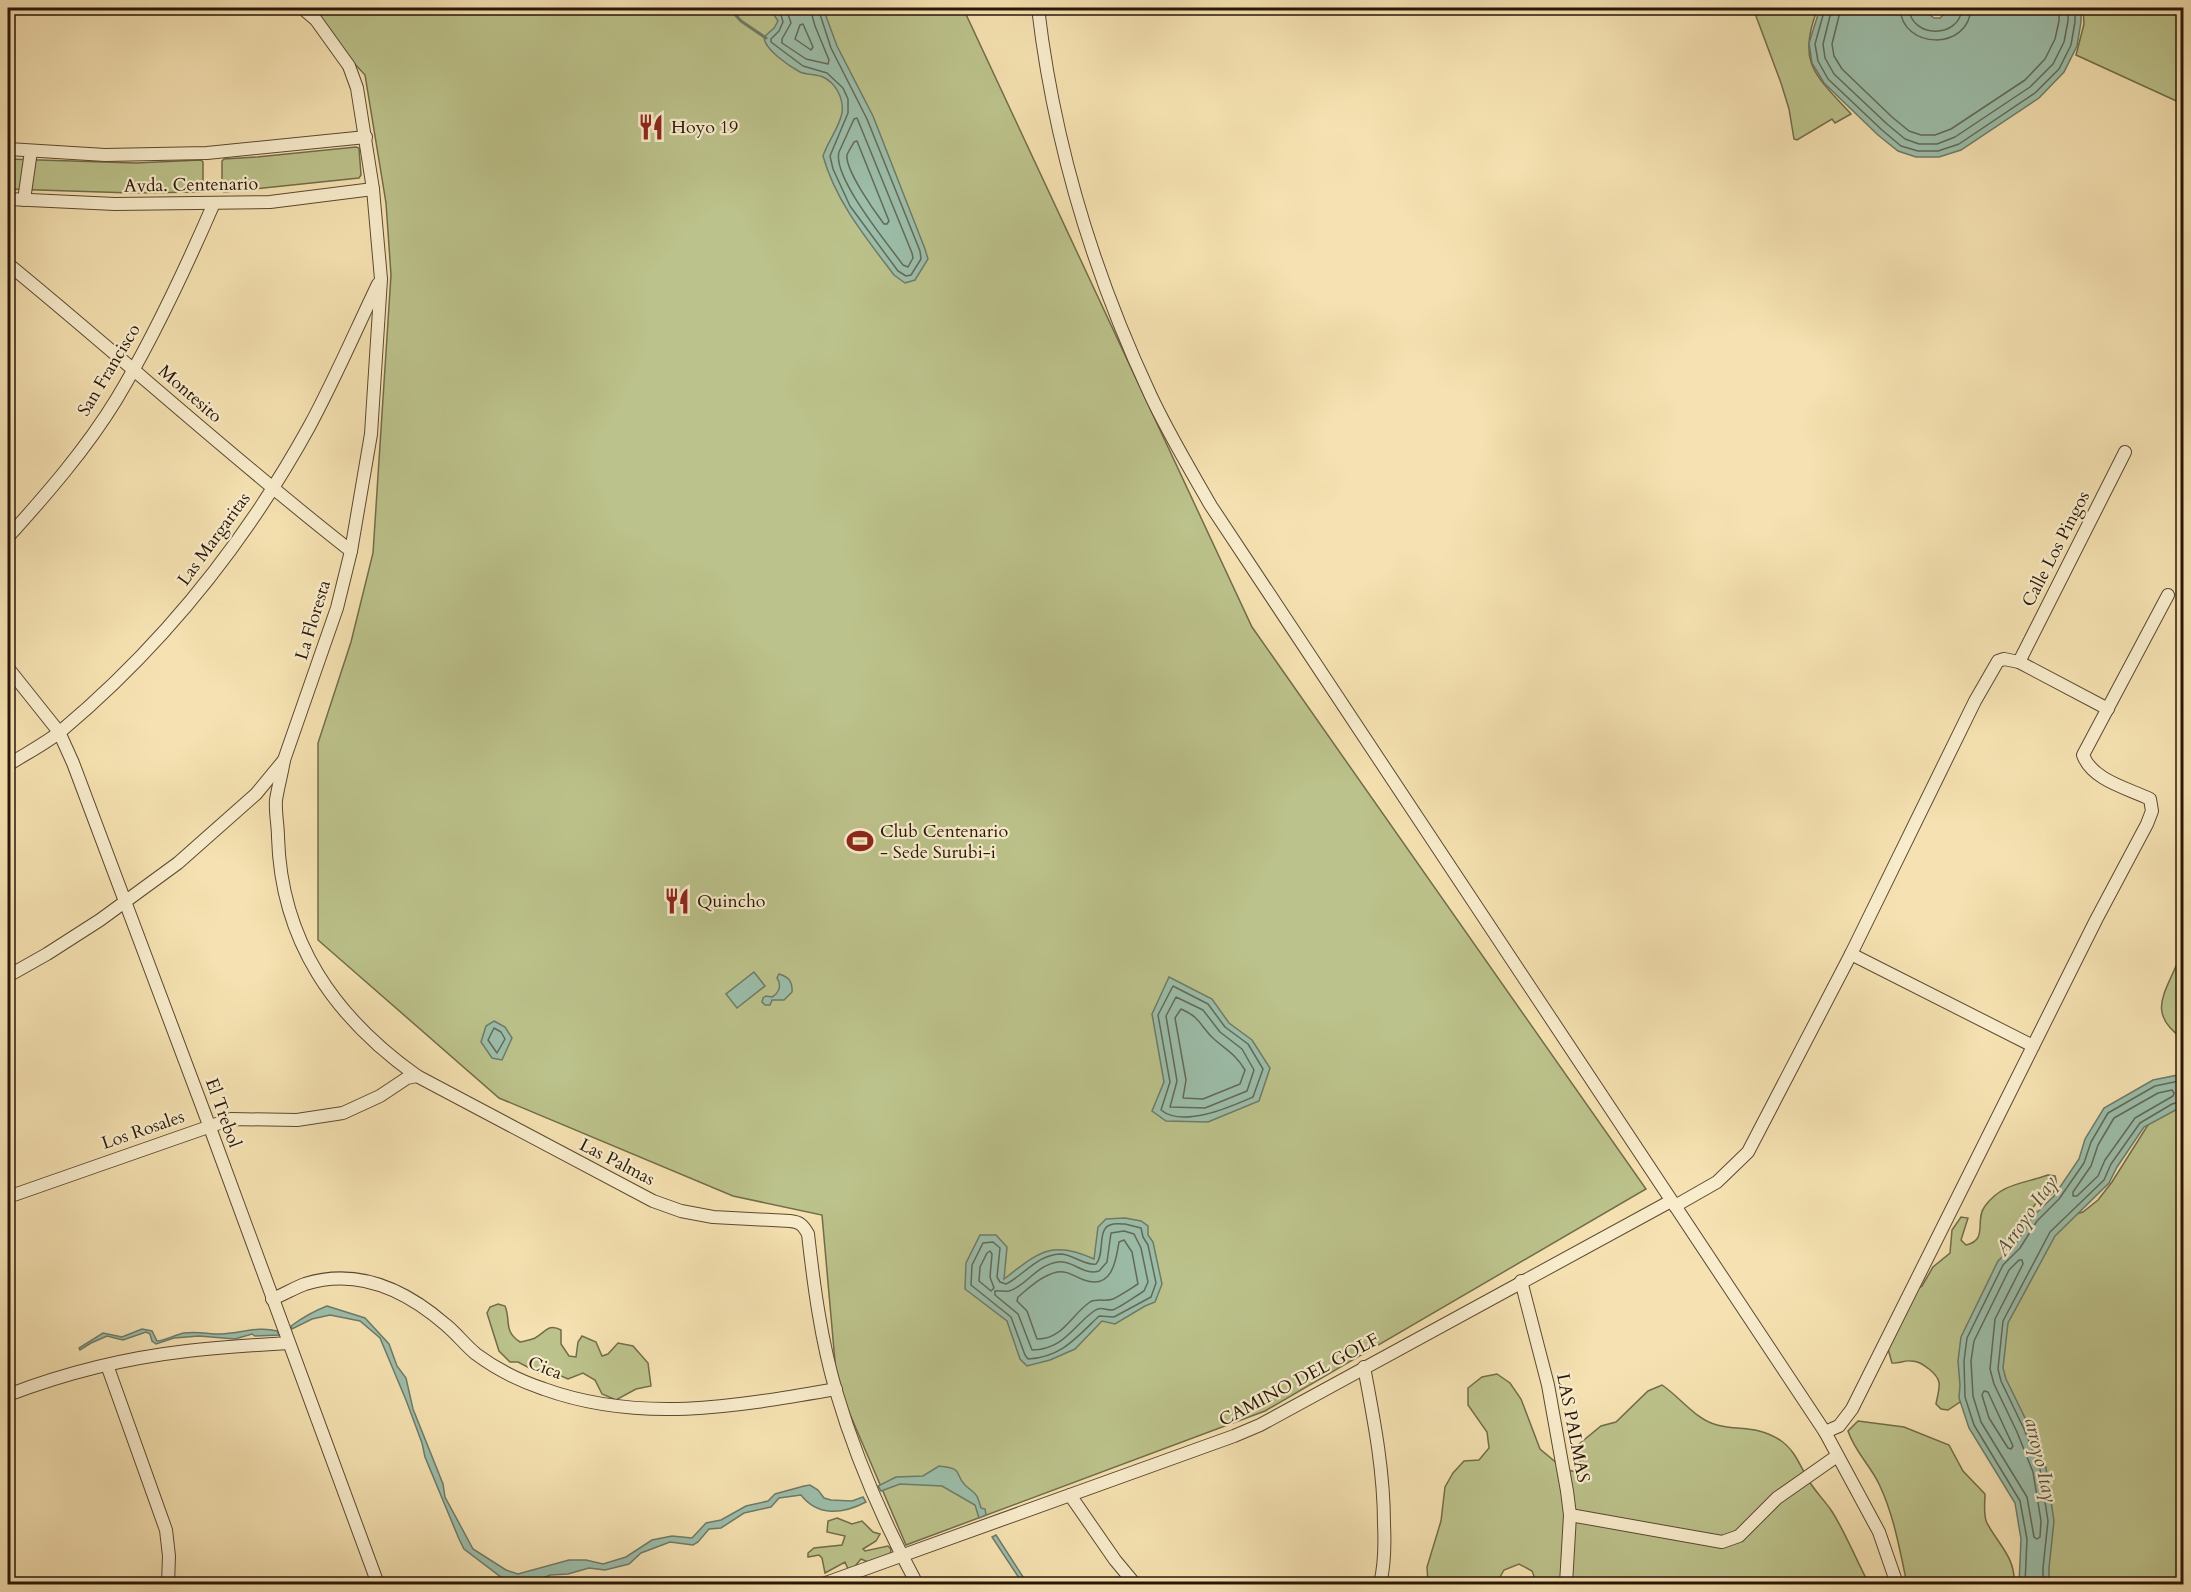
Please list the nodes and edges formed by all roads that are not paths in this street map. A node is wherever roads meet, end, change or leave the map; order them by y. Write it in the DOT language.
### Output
graph roads {
  1 [pos="302,8"];
  2 [pos="1038,8"];
  3 [pos="366,136"];
  4 [pos="8,149"];
  5 [pos="31,151"];
  6 [pos="373,189"];
  7 [pos="8,199"];
  8 [pos="24,200"];
  9 [pos="214,203"];
  10 [pos="8,264"];
  11 [pos="381,279"];
  12 [pos="134,369"];
  13 [pos="2125,452"];
  14 [pos="272,489"];
  15 [pos="8,537"];
  16 [pos="351,551"];
  17 [pos="2168,596"];
  18 [pos="2019,662"];
  19 [pos="8,668"];
  20 [pos="2108,709"];
  21 [pos="59,732"];
  22 [pos="284,760"];
  23 [pos="8,765"];
  24 [pos="256,794"];
  25 [pos="276,801"];
  26 [pos="124,902"];
  27 [pos="1851,954"];
  28 [pos="8,976"];
  29 [pos="2033,1046"];
  30 [pos="390,1056"];
  31 [pos="417,1076"];
  32 [pos="394,1085"];
  33 [pos="209,1125"];
  34 [pos="8,1197"];
  35 [pos="1673,1204"];
  36 [pos="1521,1281"];
  37 [pos="272,1299"];
  38 [pos="288,1343"];
  39 [pos="107,1365"];
  40 [pos="1364,1367"];
  41 [pos="836,1389"];
  42 [pos="8,1395"];
  43 [pos="1825,1432"];
  44 [pos="1837,1456"];
  45 [pos="1070,1495"];
  46 [pos="1570,1515"];
  47 [pos="902,1557"];
  48 [pos="168,1584"];
  49 [pos="378,1584"];
  50 [pos="823,1584"];
  51 [pos="917,1584"];
  52 [pos="1135,1584"];
  53 [pos="1380,1584"];
  54 [pos="1566,1584"];
  55 [pos="1897,1584"];
  1 -- 3 [label="street, La Floresta"];
  2 -- 35 [label="street"];
  3 -- 5 [label="street, Avda. Centenario"];
  3 -- 6 [label="street, La Floresta"];
  4 -- 5 [label="street, Avda. Centenario"];
  5 -- 8 [label="street"];
  6 -- 9 [label="street, Avda. Centenario"];
  6 -- 11 [label="street, La Floresta"];
  7 -- 8 [label="street, Avda. Centenario"];
  8 -- 9 [label="street, Avda. Centenario"];
  9 -- 12 [label="street, San Francisco"];
  10 -- 12 [label="street, Montesito"];
  11 -- 14 [label="street, Las Margaritas"];
  11 -- 16 [label="street, La Floresta"];
  12 -- 14 [label="street, Montesito"];
  12 -- 15 [label="street, San Francisco"];
  13 -- 18 [label="street, Calle Los Pingos"];
  14 -- 16 [label="street, Montesito"];
  14 -- 21 [label="street, Las Margaritas"];
  16 -- 22 [label="street, La Floresta"];
  17 -- 20 [label="street"];
  18 -- 20 [label="street"];
  18 -- 27 [label="street, CAMINO DEL GOLF"];
  19 -- 21 [label="street, El Trebol"];
  20 -- 29 [label="street"];
  21 -- 23 [label="street, Las Margaritas"];
  21 -- 26 [label="street, El Trebol"];
  22 -- 24 [label="street, La Floresta"];
  22 -- 25 [label="street, Las Palmas"];
  24 -- 25 [label="street"];
  24 -- 26 [label="street, La Floresta"];
  25 -- 30 [label="street, Las Palmas"];
  26 -- 28 [label="street, La Floresta"];
  26 -- 33 [label="street, El Trebol"];
  27 -- 29 [label="street"];
  27 -- 35 [label="street, CAMINO DEL GOLF"];
  29 -- 43 [label="street"];
  30 -- 31 [label="street, Las Palmas"];
  30 -- 32 [label="street"];
  31 -- 32 [label="street, Los Rosales"];
  31 -- 41 [label="street, Las Palmas"];
  32 -- 33 [label="street, Los Rosales"];
  33 -- 34 [label="street, Los Rosales"];
  33 -- 37 [label="street, El Trebol"];
  35 -- 36 [label="street, CAMINO DEL GOLF"];
  35 -- 43 [label="street"];
  36 -- 40 [label="street, CAMINO DEL GOLF"];
  36 -- 46 [label="street, LAS PALMAS"];
  37 -- 38 [label="street, El Trebol"];
  37 -- 41 [label="street, Cica"];
  38 -- 39 [label="street"];
  38 -- 49 [label="street, El Trebol"];
  39 -- 42 [label="street"];
  39 -- 48 [label="street"];
  40 -- 45 [label="street, CAMINO DEL GOLF"];
  40 -- 53 [label="street"];
  41 -- 47 [label="street, Las Palmas"];
  43 -- 44 [label="street"];
  44 -- 46 [label="street"];
  44 -- 55 [label="street"];
  45 -- 47 [label="street, CAMINO DEL GOLF"];
  45 -- 52 [label="street"];
  46 -- 54 [label="street, LAS PALMAS"];
  47 -- 50 [label="street, CAMINO DEL GOLF"];
  47 -- 51 [label="street, Las Palmas"];
}
